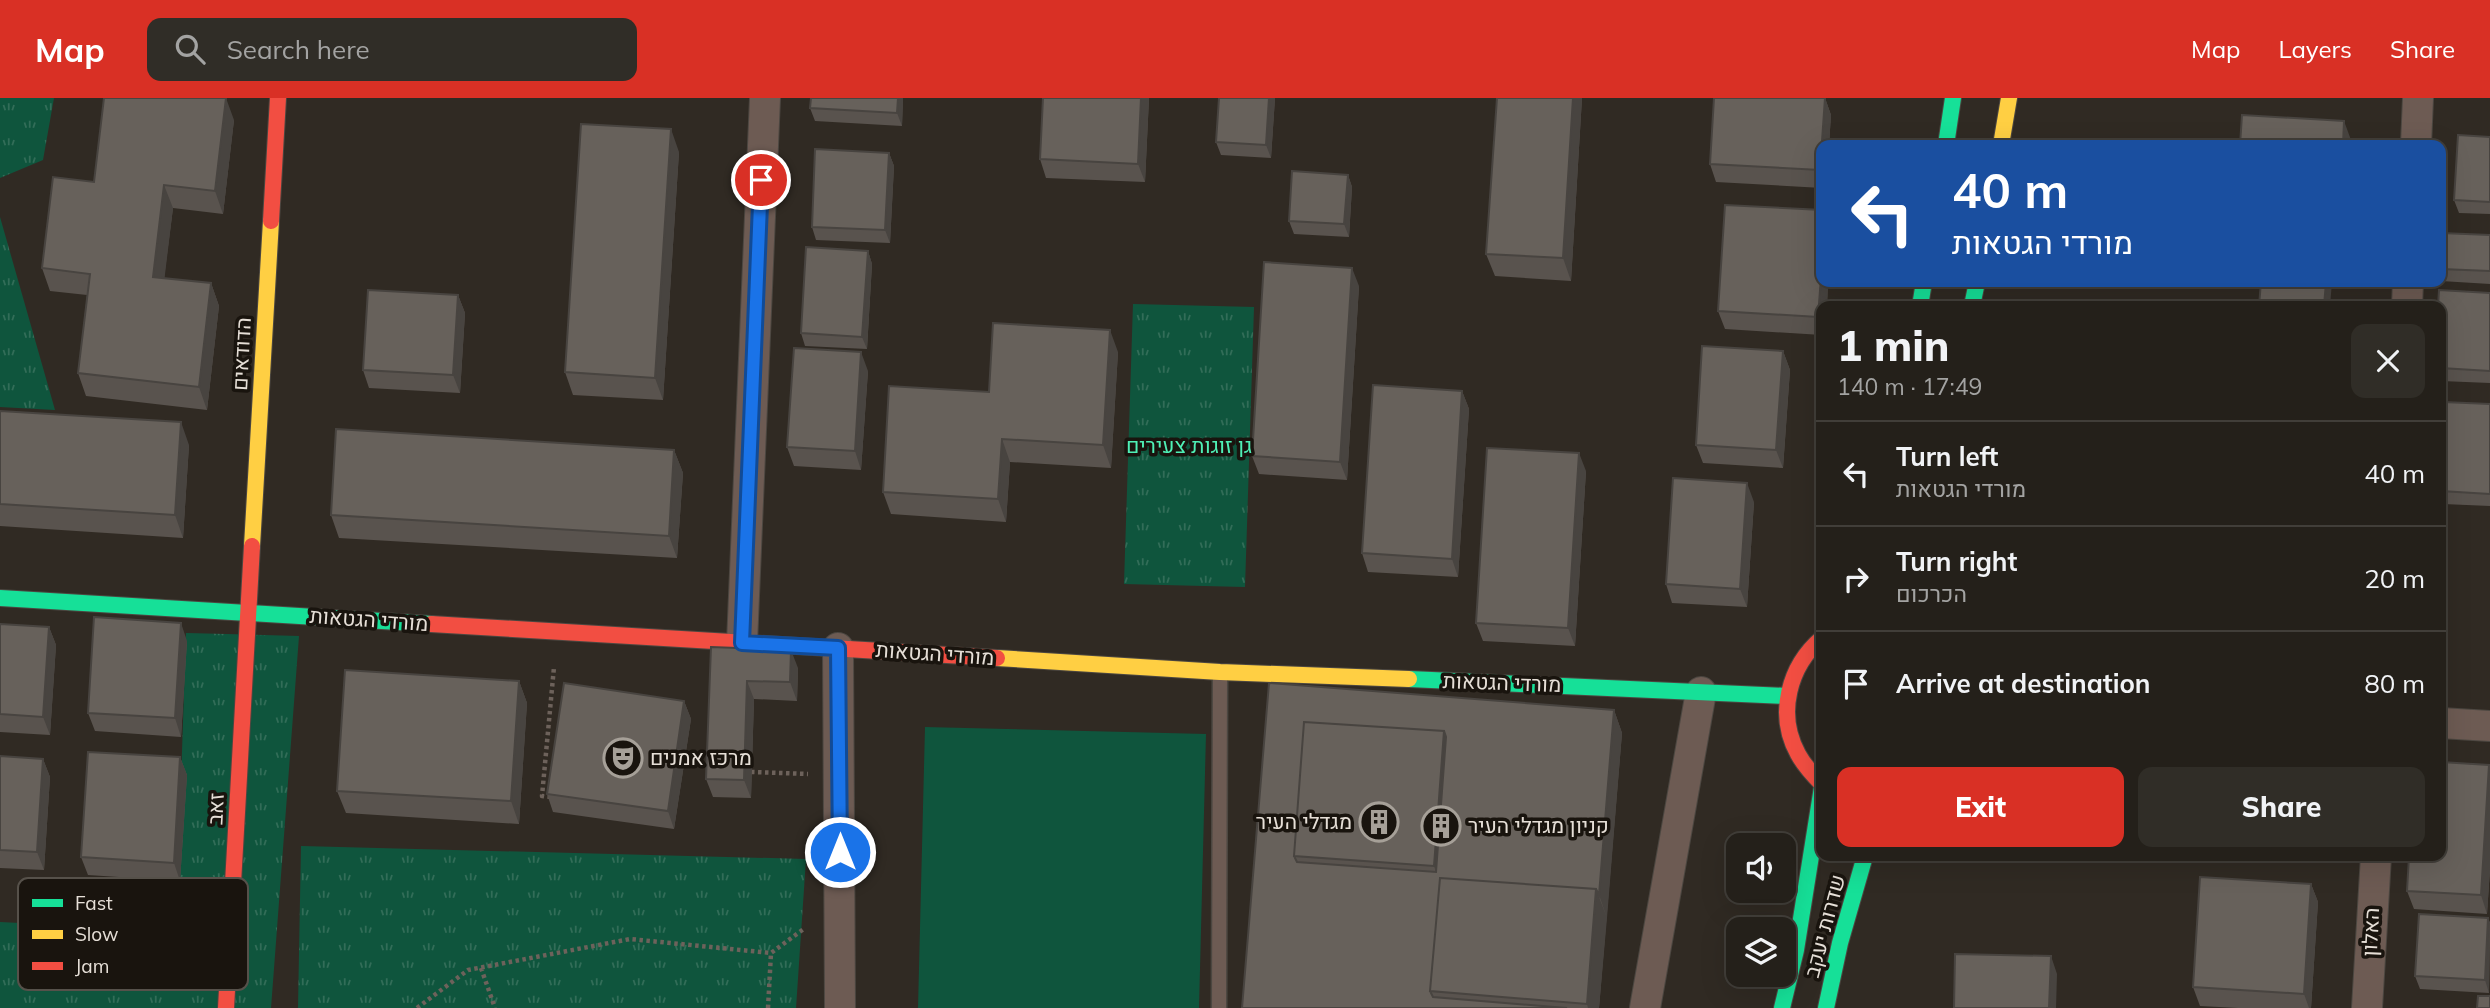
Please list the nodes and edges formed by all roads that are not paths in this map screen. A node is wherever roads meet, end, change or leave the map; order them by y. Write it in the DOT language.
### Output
graph roads {
  1 [pos="278,98"];
  2 [pos="765,98"];
  3 [pos="1953,98"];
  4 [pos="2009,98"];
  5 [pos="2418,98"];
  6 [pos="1947,140"];
  7 [pos="2002,140"];
  8 [pos="2416,140"];
  9 [pos="0,598"];
  10 [pos="248,612"];
  11 [pos="1816,642"];
  12 [pos="742,643"];
  13 [pos="838,648"];
  14 [pos="1220,672"];
  15 [pos="1701,692"];
  16 [pos="1787,696"];
  17 [pos="2446,723"];
  18 [pos="2490,726"];
  19 [pos="1816,778"];
  20 [pos="1816,823"];
  21 [pos="1865,861"];
  22 [pos="2376,861"];
  23 [pos="233,878"];
  24 [pos="227,990"];
  25 [pos="226,1008"];
  26 [pos="840,1008"];
  27 [pos="1219,1008"];
  28 [pos="1645,1008"];
  29 [pos="1782,1008"];
  30 [pos="1826,1008"];
  31 [pos="2367,1008"];
  1 -- 10 [label="street, הדודאים"];
  2 -- 12 [label="street"];
  3 -- 6 [label="street"];
  4 -- 7 [label="street"];
  5 -- 8 [label="street"];
  9 -- 10 [label="street, מורדי הגטאות"];
  10 -- 12 [label="street, מורדי הגטאות"];
  10 -- 23 [label="street, זאב"];
  11 -- 16 [label="street"];
  12 -- 13 [label="street, מורדי הגטאות"];
  13 -- 14 [label="street, מורדי הגטאות"];
  13 -- 26 [label="street"];
  14 -- 15 [label="street, מורדי הגטאות"];
  14 -- 27 [label="lane"];
  15 -- 16 [label="street, מורדי הגטאות"];
  15 -- 28 [label="street"];
  16 -- 19 [label="street"];
  17 -- 18 [label="street"];
  20 -- 29 [label="street, שדרות יעקב"];
  21 -- 30 [label="street, שדרות יעקב"];
  22 -- 31 [label="street, האלון"];
  24 -- 25 [label="street, זאב"];
}
